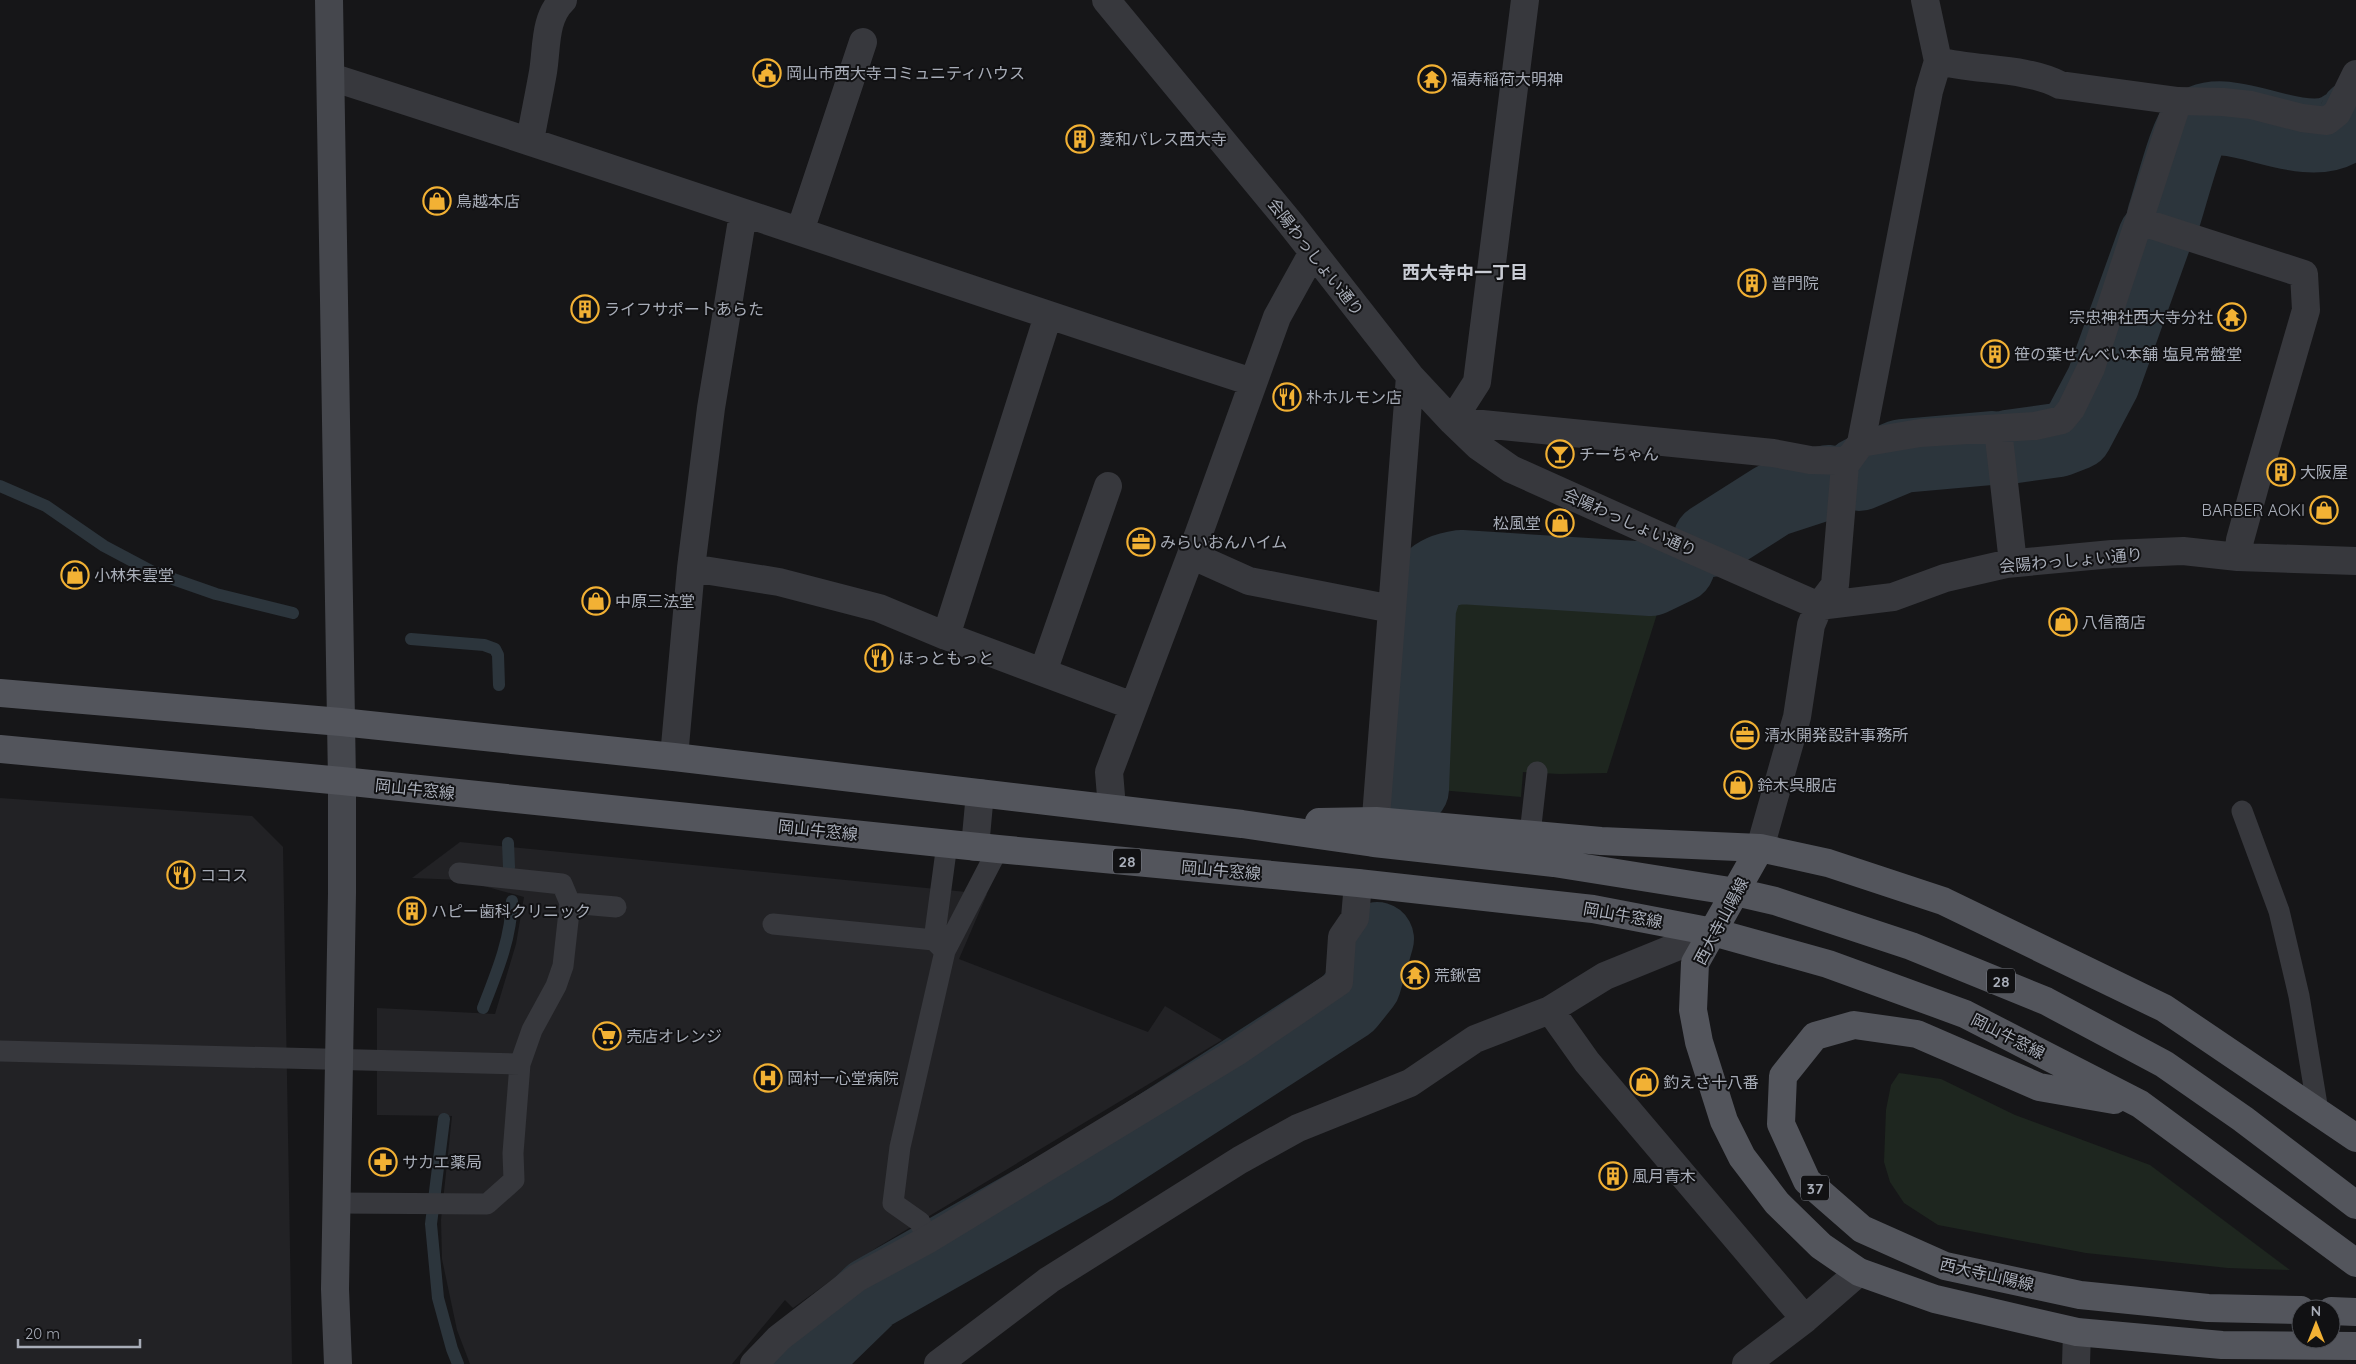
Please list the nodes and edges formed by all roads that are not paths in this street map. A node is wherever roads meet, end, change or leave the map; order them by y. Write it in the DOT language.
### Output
graph roads {
  1 [pos="329,0"];
  2 [pos="563,0"];
  3 [pos="1106,0"];
  4 [pos="1526,0"];
  5 [pos="1925,0"];
  6 [pos="863,42"];
  7 [pos="1938,61"];
  8 [pos="2356,74"];
  9 [pos="330,77"];
  10 [pos="2178,101"];
  11 [pos="530,140"];
  12 [pos="743,214"];
  13 [pos="2139,221"];
  14 [pos="800,231"];
  15 [pos="1313,252"];
  16 [pos="1048,316"];
  17 [pos="1410,376"];
  18 [pos="1252,382"];
  19 [pos="1452,421"];
  20 [pos="1998,429"];
  21 [pos="1853,452"];
  22 [pos="1108,486"];
  23 [pos="1191,555"];
  24 [pos="2238,557"];
  25 [pos="2356,561"];
  26 [pos="2013,563"];
  27 [pos="691,568"];
  28 [pos="1819,606"];
  29 [pos="1392,608"];
  30 [pos="946,636"];
  31 [pos="1043,672"];
  32 [pos="0,693"];
  33 [pos="1133,706"];
  34 [pos="341,722"];
  35 [pos="0,749"];
  36 [pos="674,757"];
  37 [pos="1538,772"];
  38 [pos="342,781"];
  39 [pos="980,793"];
  40 [pos="1112,808"];
  41 [pos="2242,811"];
  42 [pos="1375,832"];
  43 [pos="1530,834"];
  44 [pos="947,844"];
  45 [pos="987,848"];
  46 [pos="1760,848"];
  47 [pos="458,873"];
  48 [pos="1358,883"];
  49 [pos="1736,892"];
  50 [pos="570,902"];
  51 [pos="616,907"];
  52 [pos="773,924"];
  53 [pos="1713,932"];
  54 [pos="939,946"];
  55 [pos="1550,1010"];
  56 [pos="0,1051"];
  57 [pos="340,1059"];
  58 [pos="520,1064"];
  59 [pos="2140,1104"];
  60 [pos="2318,1111"];
  61 [pos="2356,1138"];
  62 [pos="337,1203"];
  63 [pos="2356,1204"];
  64 [pos="927,1240"];
  65 [pos="2356,1263"];
  66 [pos="1859,1272"];
  67 [pos="2291,1310"];
  68 [pos="2341,1311"];
  69 [pos="2356,1312"];
  70 [pos="1805,1319"];
  71 [pos="2077,1332"];
  72 [pos="2356,1346"];
  73 [pos="338,1364"];
  74 [pos="754,1364"];
  75 [pos="938,1364"];
  76 [pos="1746,1364"];
  77 [pos="2076,1364"];
  1 -- 9 [label="street"];
  2 -- 11 [label="street"];
  3 -- 15 [label="street, 会陽わっしょい通り"];
  4 -- 19 [label="street"];
  5 -- 7 [label="street"];
  6 -- 14 [label="street"];
  7 -- 10 [label="street"];
  7 -- 21 [label="street"];
  8 -- 10 [label="street"];
  9 -- 11 [label="street"];
  9 -- 34 [label="street"];
  10 -- 13 [label="street"];
  11 -- 12 [label="street"];
  12 -- 14 [label="street"];
  12 -- 27 [label="street"];
  13 -- 20 [label="street"];
  13 -- 24 [label="street"];
  14 -- 16 [label="street"];
  15 -- 17 [label="street, 会陽わっしょい通り"];
  15 -- 18 [label="street"];
  16 -- 18 [label="street"];
  16 -- 30 [label="street"];
  17 -- 19 [label="street, 会陽わっしょい通り"];
  17 -- 29 [label="street"];
  18 -- 23 [label="street"];
  19 -- 21 [label="street"];
  19 -- 28 [label="street, 会陽わっしょい通り"];
  20 -- 21 [label="street"];
  20 -- 26 [label="street"];
  21 -- 28 [label="street"];
  22 -- 31 [label="street"];
  23 -- 29 [label="street"];
  23 -- 33 [label="street"];
  24 -- 25 [label="street, 会陽わっしょい通り"];
  24 -- 26 [label="street, 会陽わっしょい通り"];
  26 -- 28 [label="street, 会陽わっしょい通り"];
  27 -- 30 [label="street"];
  27 -- 36 [label="street"];
  28 -- 46 [label="street"];
  29 -- 42 [label="street"];
  30 -- 31 [label="street"];
  31 -- 33 [label="street"];
  32 -- 34 [label="main road"];
  33 -- 40 [label="street"];
  34 -- 36 [label="main road"];
  34 -- 38 [label="street"];
  35 -- 38 [label="main road, 岡山牛窓線 / 28"];
  36 -- 39 [label="main road"];
  37 -- 43 [label="lane"];
  38 -- 44 [label="main road, 岡山牛窓線 / 28"];
  38 -- 57 [label="street"];
  39 -- 40 [label="main road"];
  39 -- 45 [label="street"];
  40 -- 42 [label="main road"];
  41 -- 60 [label="lane"];
  42 -- 43 [label="main road"];
  42 -- 49 [label="main road, 28"];
  43 -- 46 [label="main road"];
  44 -- 45 [label="main road, 岡山牛窓線 / 28"];
  44 -- 54 [label="lane"];
  45 -- 48 [label="main road, 岡山牛窓線 / 28"];
  45 -- 54 [label="lane"];
  46 -- 49 [label="main road, 西大寺山陽線 / 37"];
  46 -- 60 [label="main road"];
  47 -- 50 [label="lane"];
  48 -- 53 [label="main road, 岡山牛窓線 / 28"];
  48 -- 64 [label="street"];
  49 -- 53 [label="main road, 西大寺山陽線 / 37"];
  49 -- 63 [label="main road, 28"];
  50 -- 51 [label="lane"];
  50 -- 58 [label="lane"];
  52 -- 54 [label="lane"];
  53 -- 55 [label="street"];
  53 -- 59 [label="main road, 岡山牛窓線 / 28"];
  53 -- 66 [label="main road, 西大寺山陽線 / 37"];
  54 -- 64 [label="lane"];
  55 -- 70 [label="street"];
  55 -- 75 [label="street"];
  56 -- 57 [label="lane"];
  57 -- 58 [label="lane"];
  57 -- 62 [label="street"];
  58 -- 62 [label="lane"];
  59 -- 65 [label="main road, 岡山牛窓線 / 28"];
  59 -- 67 [label="main road, 西大寺山陽線 / 37"];
  60 -- 61 [label="main road"];
  62 -- 73 [label="street"];
  64 -- 74 [label="street"];
  66 -- 70 [label="street"];
  66 -- 71 [label="main road, 西大寺山陽線 / 37"];
  68 -- 69 [label="main road"];
  70 -- 76 [label="street"];
  71 -- 72 [label="main road, 西大寺山陽線 / 37"];
  71 -- 77 [label="street"];
}
